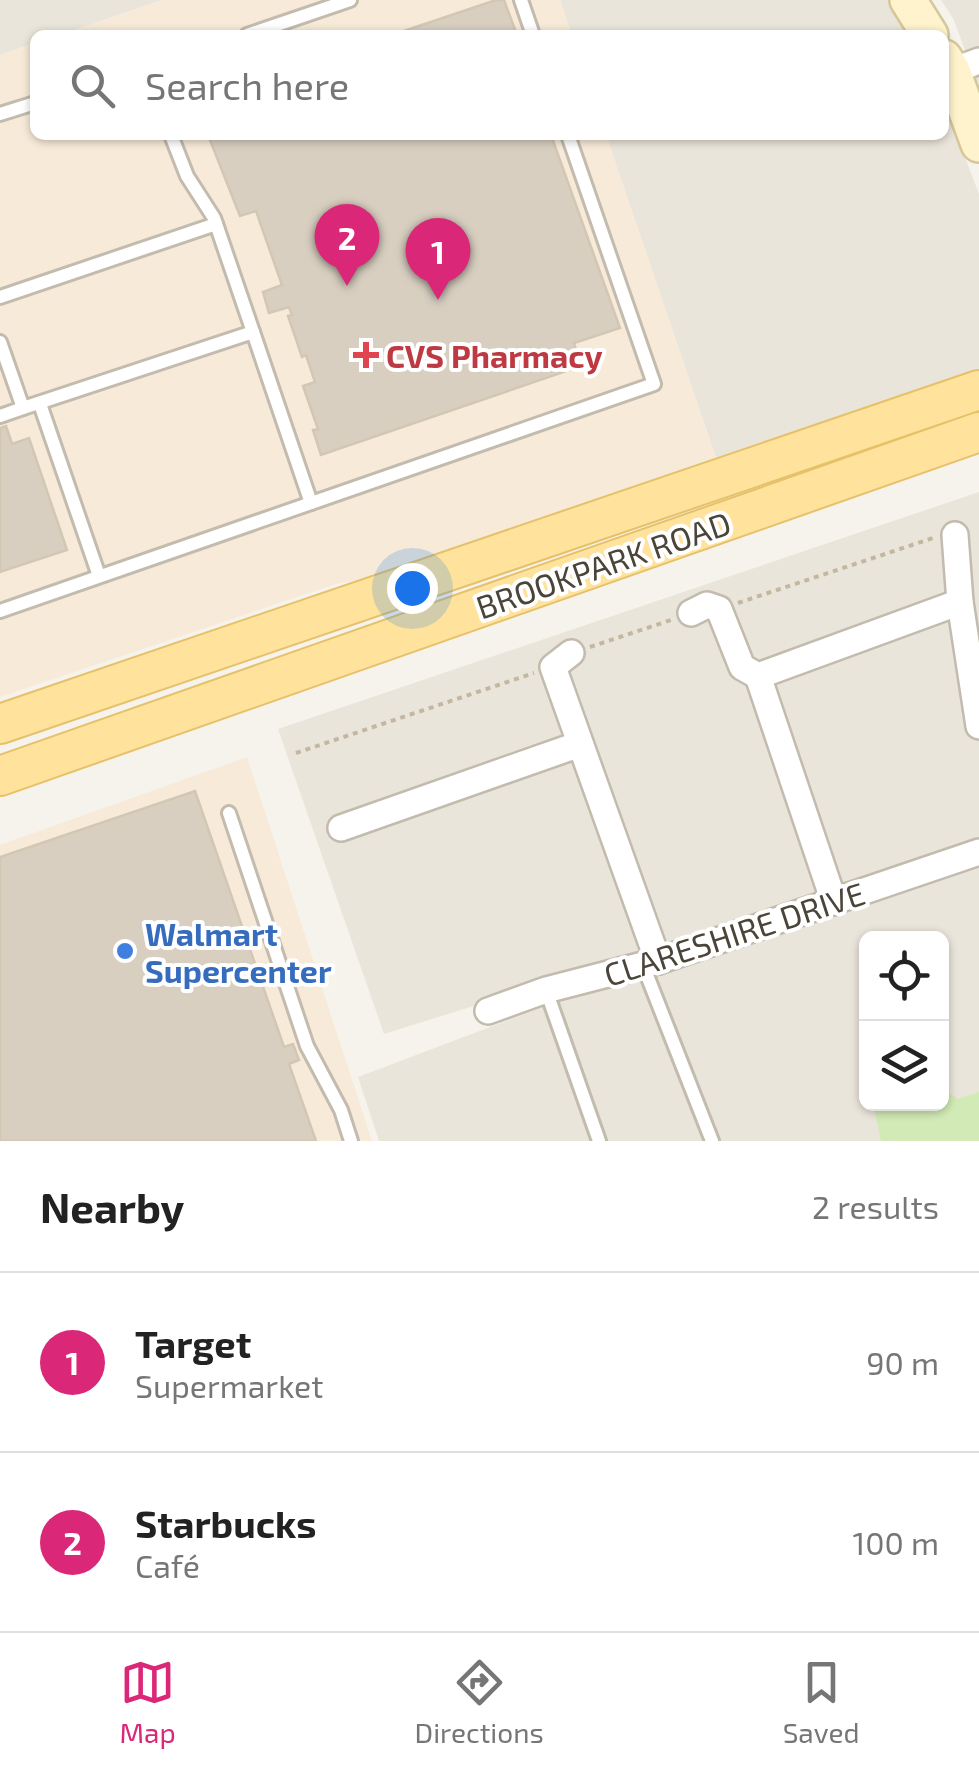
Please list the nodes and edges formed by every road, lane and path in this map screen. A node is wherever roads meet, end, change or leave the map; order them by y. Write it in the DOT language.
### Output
graph roads {
  1 [pos="350,0"];
  2 [pos="520,0"];
  3 [pos="908,0"];
  4 [pos="262,30"];
  5 [pos="531,30"];
  6 [pos="927,30"];
  7 [pos="958,63"];
  8 [pos="30,105"];
  9 [pos="0,114"];
  10 [pos="173,140"];
  11 [pos="570,140"];
  12 [pos="979,144"];
  13 [pos="216,224"];
  14 [pos="0,297"];
  15 [pos="253,332"];
  16 [pos="0,342"];
  17 [pos="979,390"];
  18 [pos="40,404"];
  19 [pos="23,408"];
  20 [pos="0,416"];
  21 [pos="979,432"];
  22 [pos="311,503"];
  23 [pos="944,536"];
  24 [pos="99,576"];
  25 [pos="960,602"];
  26 [pos="719,609"];
  27 [pos="0,611"];
  28 [pos="691,613"];
  29 [pos="562,660"];
  30 [pos="758,676"];
  31 [pos="0,724"];
  32 [pos="979,726"];
  33 [pos="580,744"];
  34 [pos="296,753"];
  35 [pos="0,776"];
  36 [pos="229,814"];
  37 [pos="341,828"];
  38 [pos="979,852"];
  39 [pos="834,902"];
  40 [pos="651,963"];
  41 [pos="546,990"];
  42 [pos="488,1011"];
  43 [pos="352,1141"];
  44 [pos="600,1141"];
  45 [pos="712,1141"];
  1 -- 4 [label="lane"];
  2 -- 5 [label="lane"];
  3 -- 6 [label="street"];
  7 -- 12 [label="street"];
  8 -- 9 [label="lane"];
  10 -- 13 [label="lane"];
  11 -- 22 [label="lane"];
  13 -- 14 [label="lane"];
  13 -- 15 [label="lane"];
  15 -- 18 [label="lane"];
  15 -- 22 [label="lane"];
  16 -- 19 [label="lane"];
  17 -- 31 [label="main road, BROOKPARK ROAD"];
  18 -- 19 [label="lane"];
  18 -- 24 [label="lane"];
  19 -- 20 [label="lane"];
  21 -- 35 [label="main road, BROOKPARK ROAD"];
  22 -- 24 [label="lane"];
  23 -- 25 [label="street"];
  23 -- 26 [label="path"];
  24 -- 27 [label="lane"];
  25 -- 30 [label="street"];
  25 -- 32 [label="street"];
  26 -- 28 [label="street"];
  26 -- 30 [label="street"];
  28 -- 29 [label="path"];
  29 -- 33 [label="street"];
  29 -- 34 [label="path"];
  30 -- 39 [label="street"];
  33 -- 37 [label="street"];
  33 -- 40 [label="street"];
  36 -- 43 [label="lane"];
  38 -- 39 [label="street, CLARESHIRE DRIVE"];
  39 -- 40 [label="street, CLARESHIRE DRIVE"];
  40 -- 41 [label="street, CLARESHIRE DRIVE"];
  40 -- 45 [label="lane"];
  41 -- 42 [label="street, CLARESHIRE DRIVE"];
  41 -- 44 [label="lane"];
}
